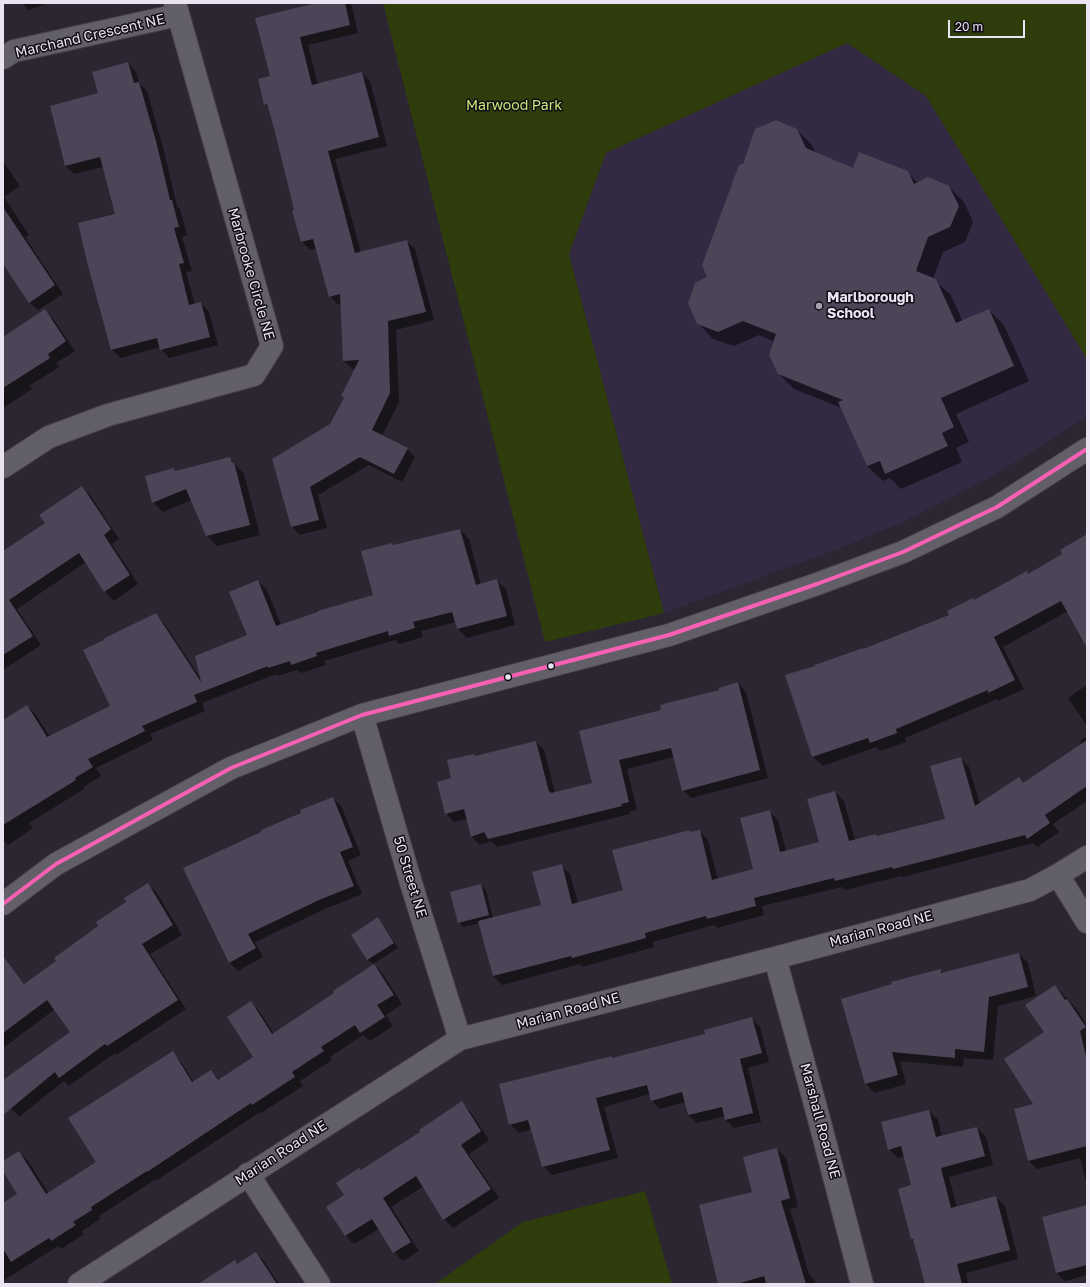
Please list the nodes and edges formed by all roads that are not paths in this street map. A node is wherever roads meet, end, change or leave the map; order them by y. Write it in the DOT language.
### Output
graph roads {
  1 [pos="177,9"];
  2 [pos="3,58"];
  3 [pos="1087,449"];
  4 [pos="3,467"];
  5 [pos="362,715"];
  6 [pos="1087,857"];
  7 [pos="1058,875"];
  8 [pos="3,904"];
  9 [pos="1087,922"];
  10 [pos="775,958"];
  11 [pos="460,1039"];
  12 [pos="248,1174"];
  13 [pos="79,1284"];
  14 [pos="319,1284"];
  15 [pos="862,1284"];
  1 -- 2 [label="street, Marchand Crescent NE"];
  1 -- 4 [label="street, Marbrooke Circle NE"];
  3 -- 5 [label="street"];
  5 -- 8 [label="street"];
  5 -- 11 [label="street, 50 Street NE"];
  6 -- 7 [label="street, Marian Road NE"];
  7 -- 9 [label="street"];
  7 -- 10 [label="street, Marian Road NE"];
  10 -- 11 [label="street, Marian Road NE"];
  10 -- 15 [label="street, Marshall Road NE"];
  11 -- 12 [label="street, Marian Road NE"];
  12 -- 13 [label="street, Marian Road NE"];
  12 -- 14 [label="street"];
}
